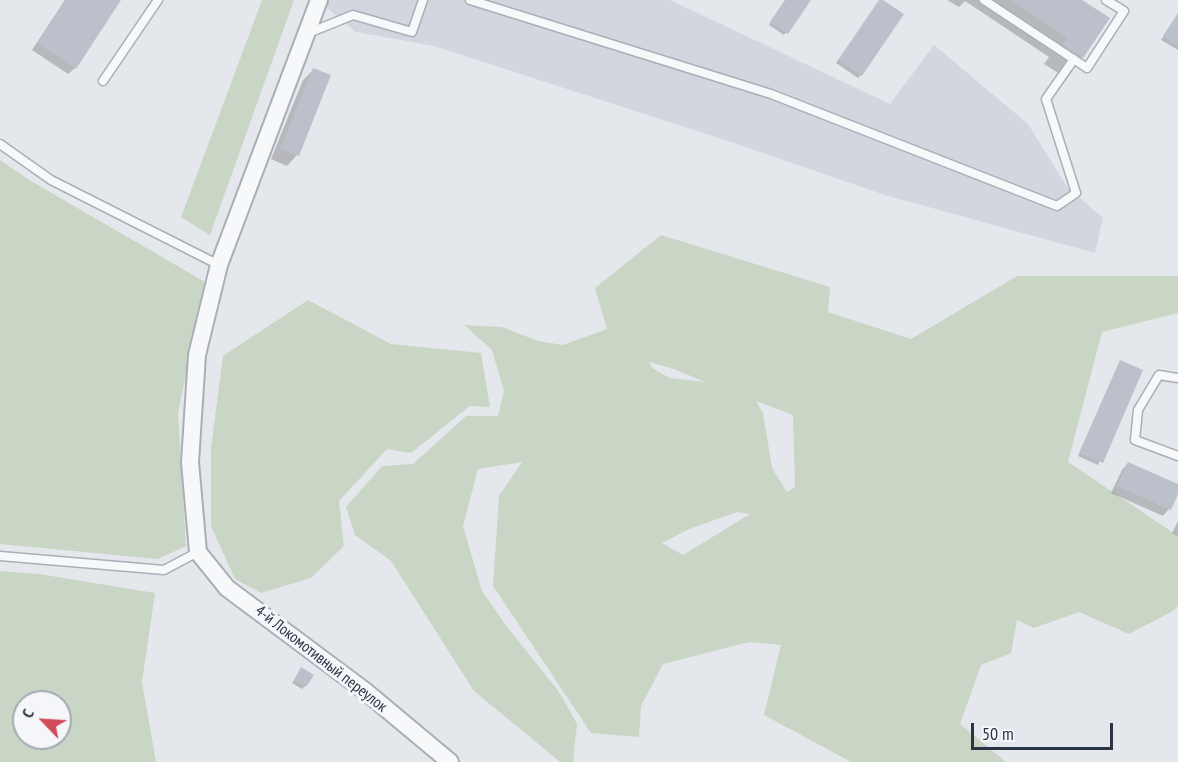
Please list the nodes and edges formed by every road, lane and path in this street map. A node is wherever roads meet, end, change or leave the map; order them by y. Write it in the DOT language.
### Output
graph roads {
  1 [pos="158,0"];
  2 [pos="319,0"];
  3 [pos="423,0"];
  4 [pos="470,0"];
  5 [pos="984,0"];
  6 [pos="1106,0"];
  7 [pos="306,34"];
  8 [pos="1074,59"];
  9 [pos="103,81"];
  10 [pos="0,144"];
  11 [pos="219,265"];
  12 [pos="1178,378"];
  13 [pos="1178,456"];
  14 [pos="198,552"];
  15 [pos="0,556"];
  16 [pos="450,762"];
  1 -- 9 [label="lane"];
  2 -- 7 [label="street"];
  3 -- 7 [label="lane"];
  4 -- 8 [label="lane"];
  5 -- 8 [label="lane"];
  6 -- 8 [label="lane"];
  7 -- 11 [label="street"];
  10 -- 11 [label="lane"];
  11 -- 14 [label="street"];
  12 -- 13 [label="lane"];
  14 -- 15 [label="lane"];
  14 -- 16 [label="street, 4-й Локомотивный переулок"];
}
